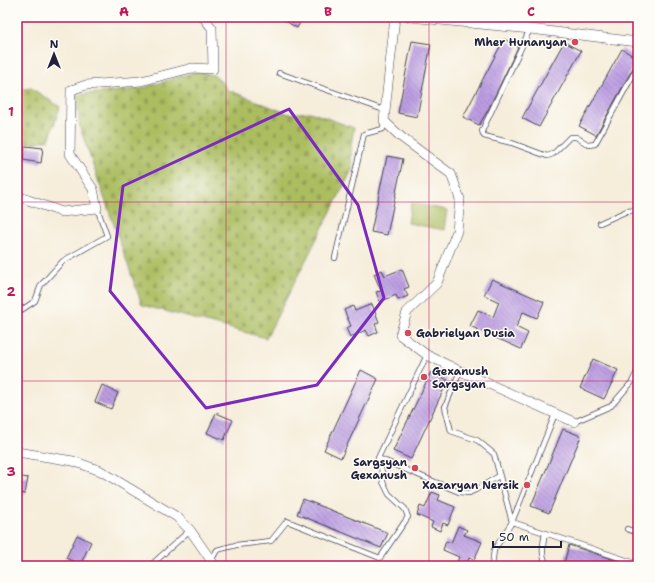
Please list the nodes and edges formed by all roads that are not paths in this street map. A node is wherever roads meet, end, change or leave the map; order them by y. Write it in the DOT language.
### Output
graph roads {
  1 [pos="203,17"];
  2 [pos="395,17"];
  3 [pos="410,17"];
  4 [pos="530,29"];
  5 [pos="638,42"];
  6 [pos="638,66"];
  7 [pos="278,73"];
  8 [pos="384,110"];
  9 [pos="384,121"];
  10 [pos="17,196"];
  11 [pos="97,208"];
  12 [pos="638,210"];
  13 [pos="600,223"];
  14 [pos="335,258"];
  15 [pos="17,313"];
  16 [pos="427,355"];
  17 [pos="638,370"];
  18 [pos="460,371"];
  19 [pos="555,414"];
  20 [pos="574,422"];
  21 [pos="17,452"];
  22 [pos="378,458"];
  23 [pos="499,476"];
  24 [pos="512,522"];
  25 [pos="627,529"];
  26 [pos="190,530"];
  27 [pos="545,533"];
  28 [pos="638,533"];
  29 [pos="213,563"];
  30 [pos="638,564"];
  31 [pos="150,566"];
  32 [pos="492,566"];
  33 [pos="548,566"];
  1 -- 11 [label="street"];
  2 -- 8 [label="street"];
  3 -- 4 [label="street"];
  4 -- 5 [label="street"];
  4 -- 6 [label="lane"];
  7 -- 8 [label="lane"];
  8 -- 9 [label="street"];
  9 -- 14 [label="lane"];
  9 -- 16 [label="street"];
  10 -- 11 [label="street"];
  11 -- 15 [label="lane"];
  12 -- 13 [label="lane"];
  16 -- 18 [label="street"];
  16 -- 22 [label="lane"];
  17 -- 20 [label="lane"];
  18 -- 19 [label="street"];
  18 -- 23 [label="lane"];
  19 -- 20 [label="street"];
  19 -- 24 [label="lane"];
  21 -- 26 [label="street"];
  22 -- 23 [label="lane"];
  22 -- 29 [label="lane"];
  23 -- 24 [label="lane"];
  24 -- 27 [label="lane"];
  24 -- 32 [label="lane"];
  25 -- 28 [label="lane"];
  26 -- 29 [label="street"];
  26 -- 31 [label="lane"];
  27 -- 30 [label="lane"];
  27 -- 33 [label="lane"];
}
